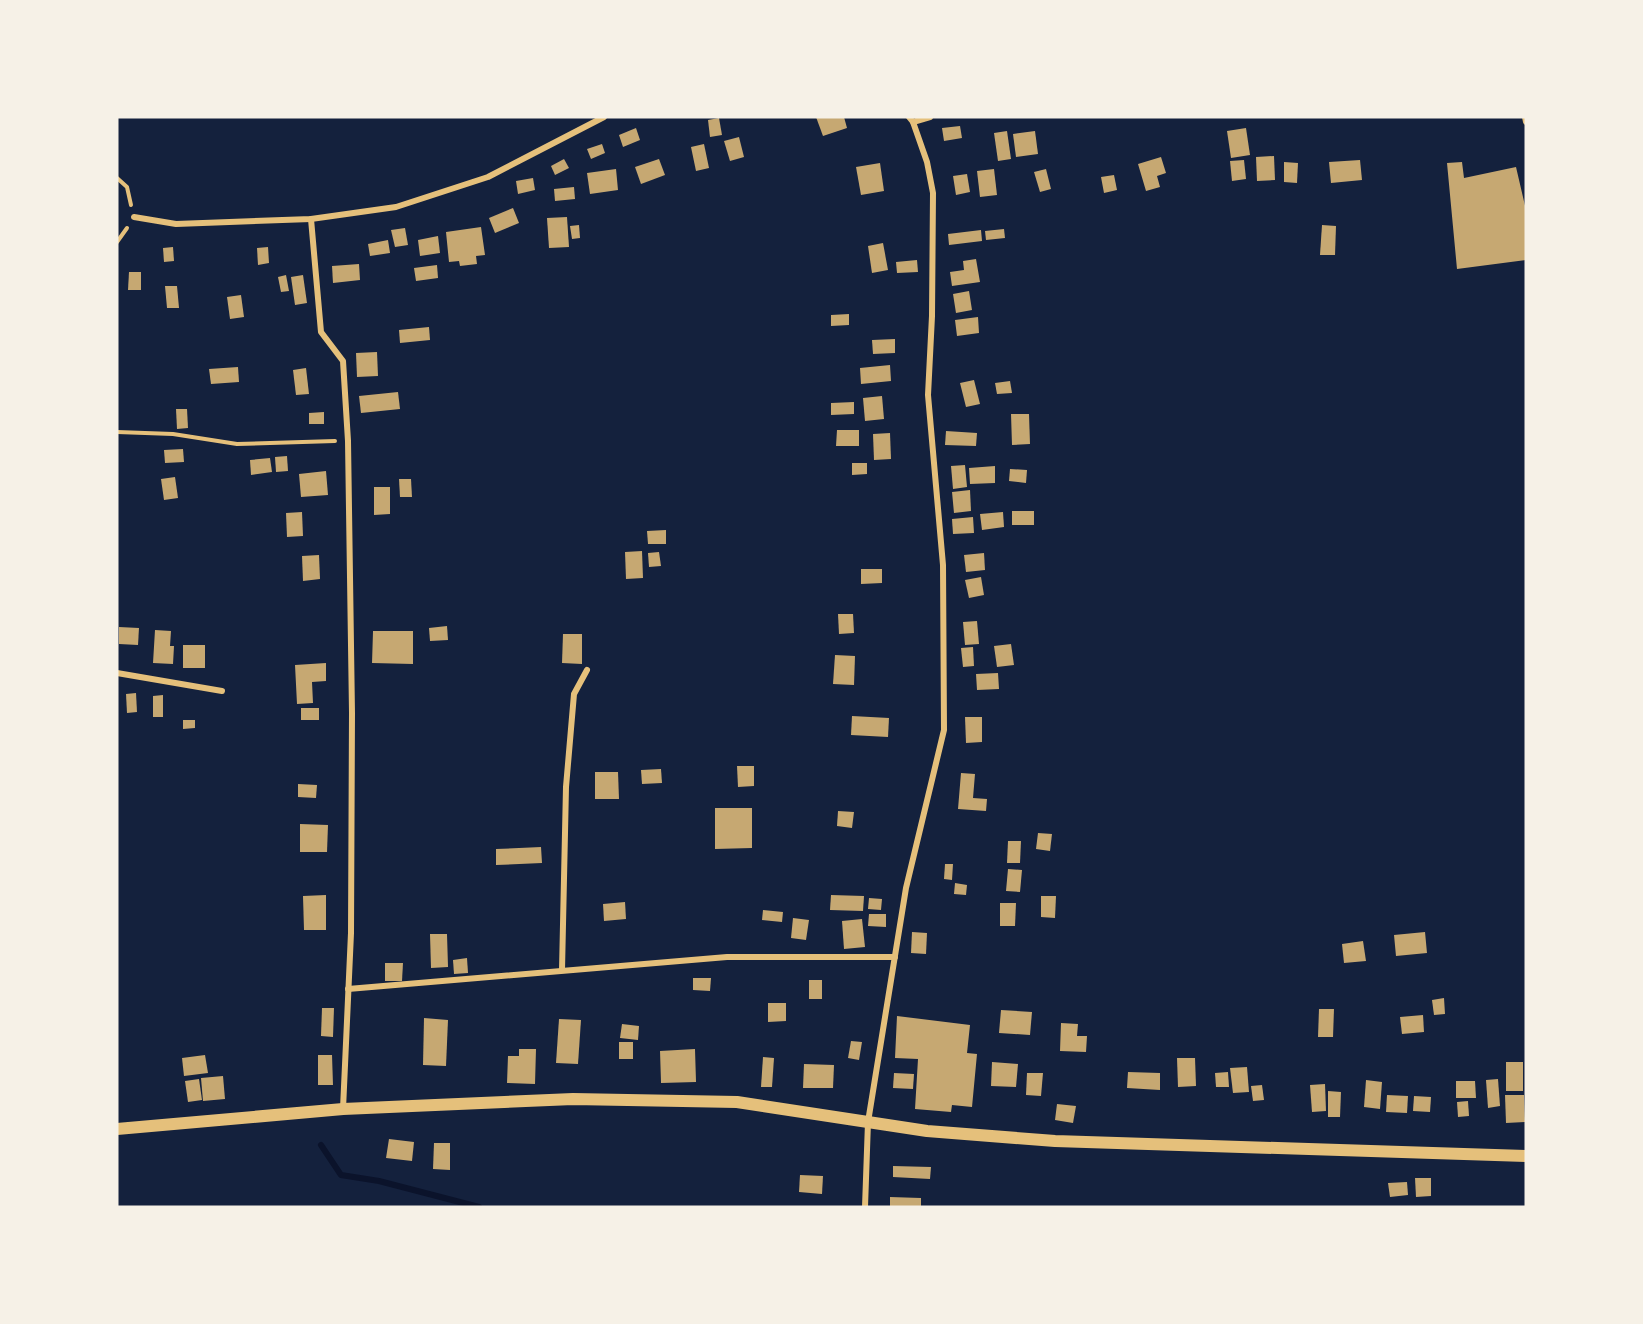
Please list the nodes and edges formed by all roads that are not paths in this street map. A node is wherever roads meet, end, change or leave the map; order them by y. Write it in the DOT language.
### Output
graph roads {
  1 [pos="603,117"];
  2 [pos="930,117"];
  3 [pos="1525,117"];
  4 [pos="911,119"];
  5 [pos="1526,122"];
  6 [pos="134,217"];
  7 [pos="311,219"];
  8 [pos="587,670"];
  9 [pos="117,673"];
  10 [pos="222,691"];
  11 [pos="895,957"];
  12 [pos="562,970"];
  13 [pos="348,988"];
  14 [pos="344,1109"];
  15 [pos="868,1122"];
  16 [pos="117,1129"];
  17 [pos="1526,1156"];
  18 [pos="865,1207"];
  1 -- 7 [label="street"];
  2 -- 4 [label="street"];
  3 -- 5 [label="street"];
  4 -- 11 [label="street"];
  6 -- 7 [label="street"];
  7 -- 13 [label="street"];
  8 -- 12 [label="street"];
  9 -- 10 [label="street"];
  11 -- 12 [label="street"];
  11 -- 15 [label="street"];
  12 -- 13 [label="street"];
  13 -- 14 [label="street"];
  14 -- 15 [label="main road"];
  14 -- 16 [label="main road"];
  15 -- 17 [label="main road"];
  15 -- 18 [label="street"];
}
